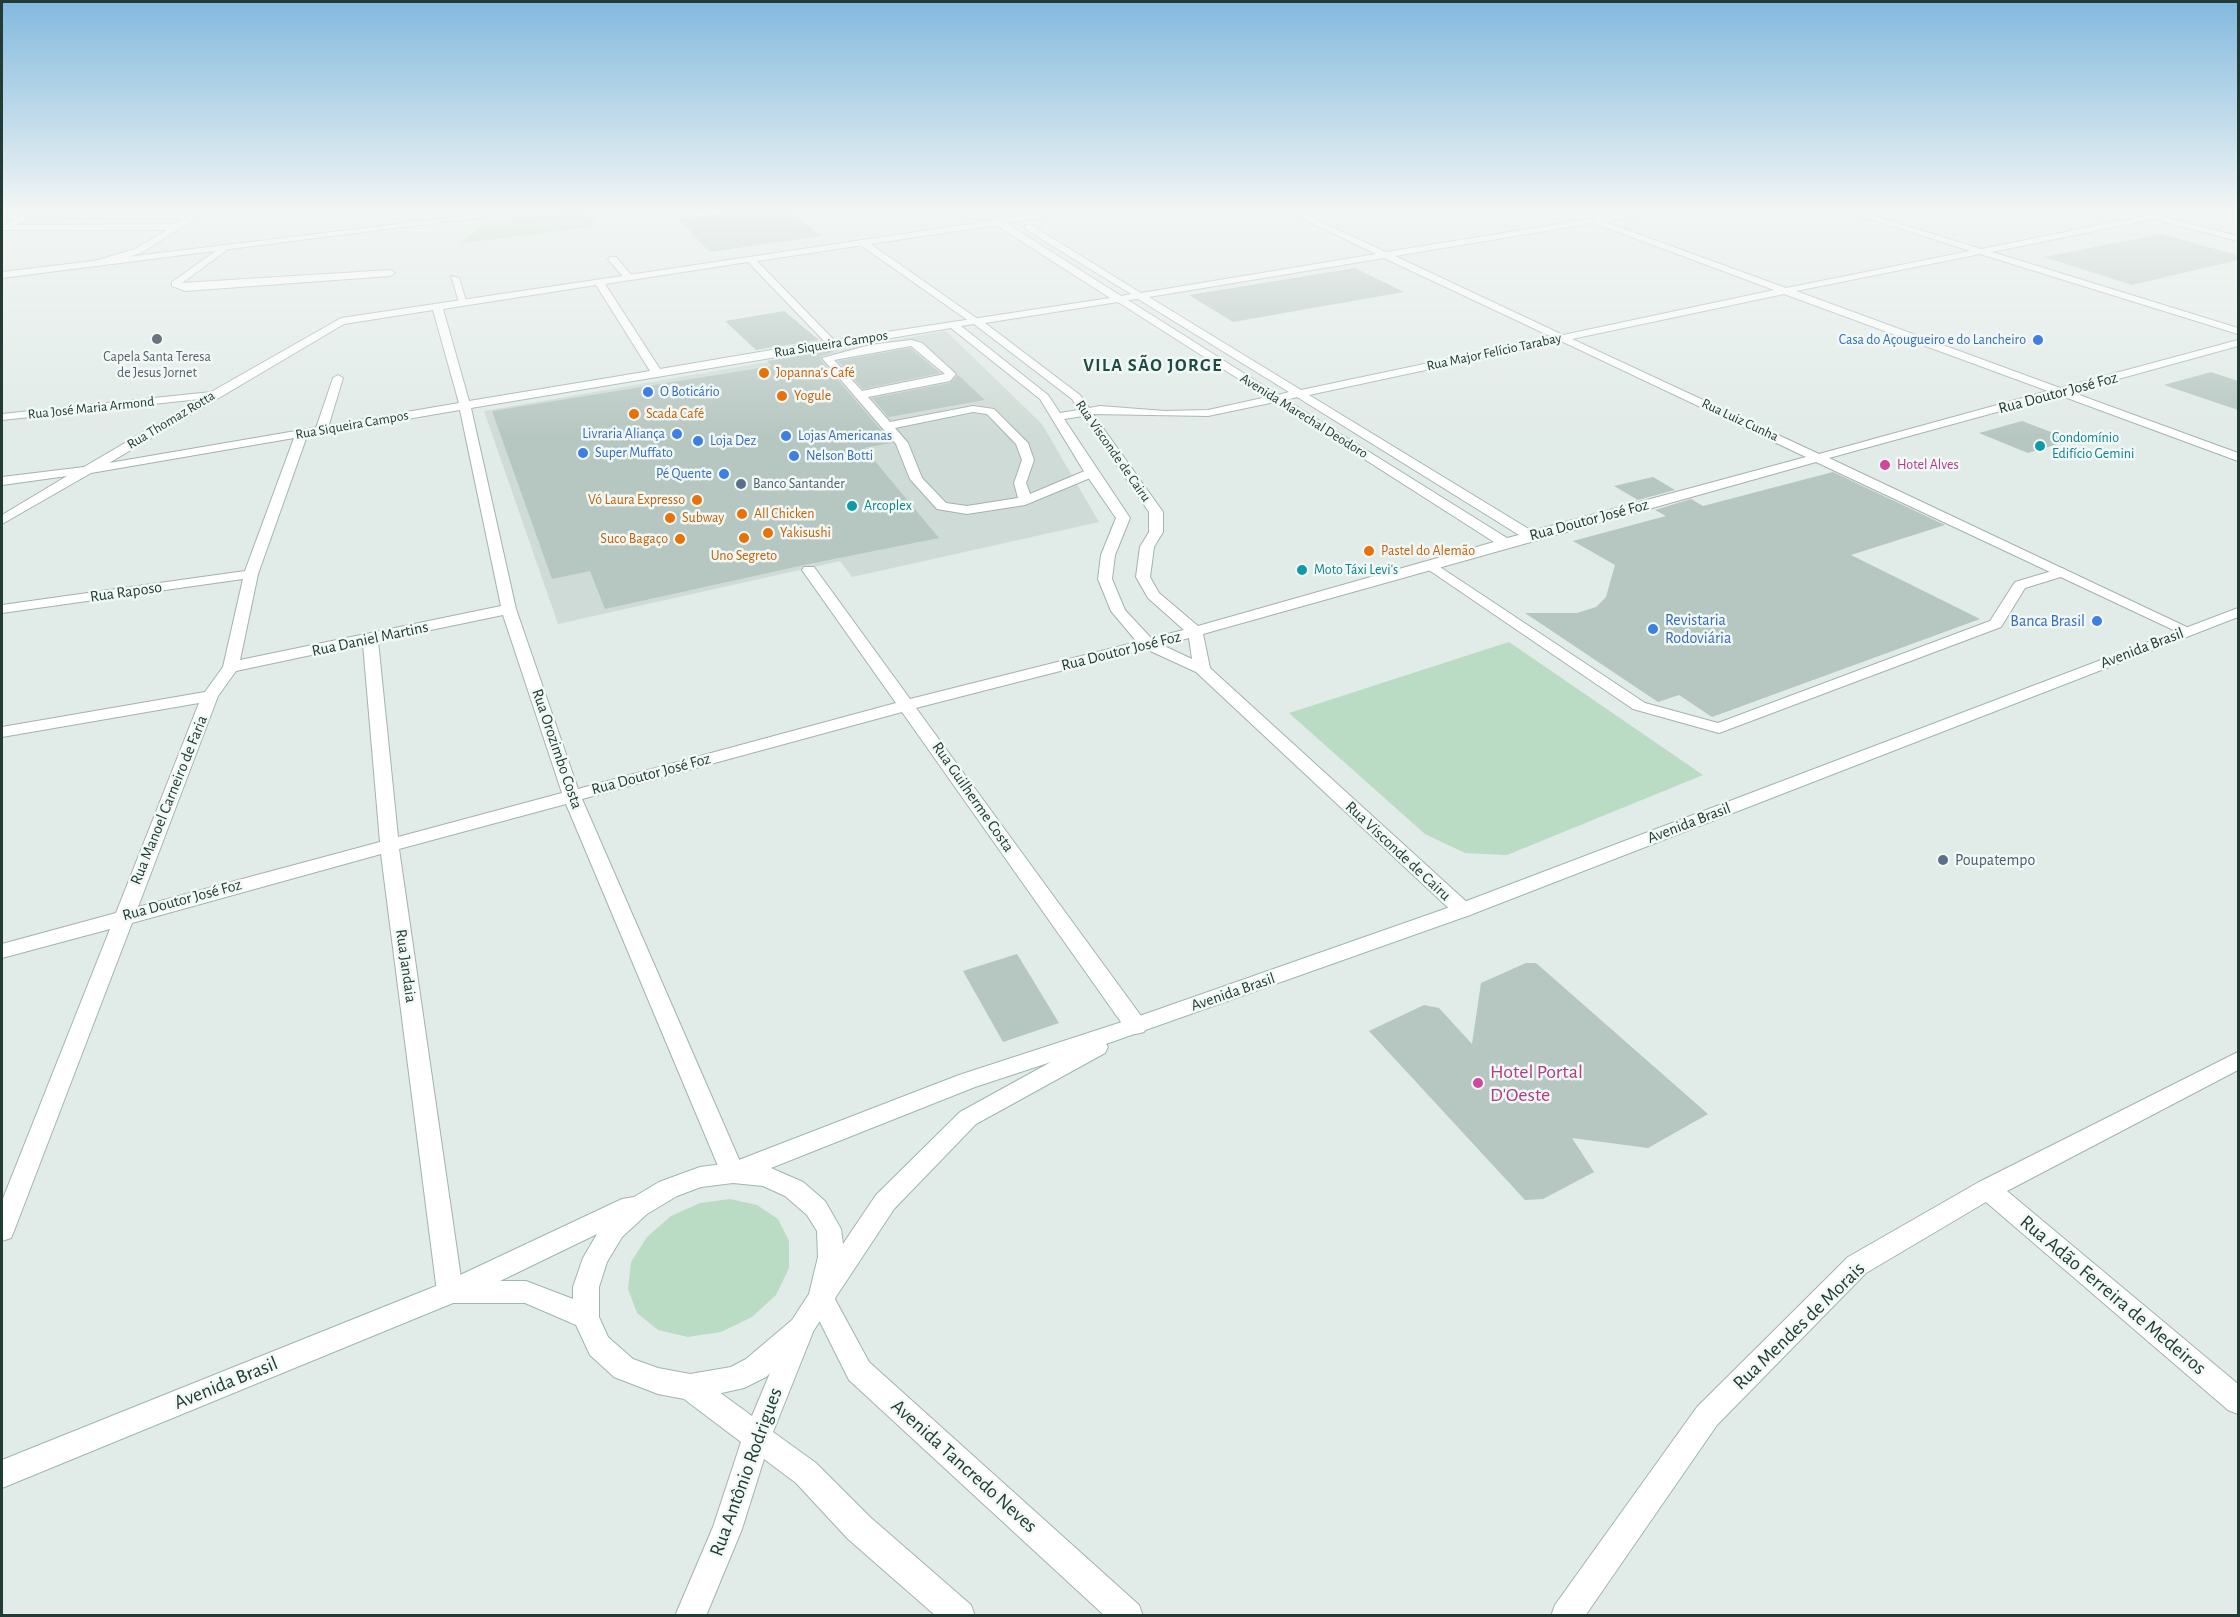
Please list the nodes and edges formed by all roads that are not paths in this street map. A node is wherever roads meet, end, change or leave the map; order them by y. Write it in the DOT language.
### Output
graph roads {
  1 [pos="458,287"];
  2 [pos="557,287"];
  3 [pos="602,287"];
  4 [pos="778,287"];
  5 [pos="927,287"];
  6 [pos="1102,287"];
  7 [pos="1126,287"];
  8 [pos="1185,287"];
  9 [pos="1455,287"];
  10 [pos="1775,287"];
  11 [pos="1801,287"];
  12 [pos="2098,287"];
  13 [pos="1784,291"];
  14 [pos="1138,295"];
  15 [pos="1119,299"];
  16 [pos="464,302"];
  17 [pos="437,306"];
  18 [pos="977,322"];
  19 [pos="953,325"];
  20 [pos="2238,331"];
  21 [pos="1562,338"];
  22 [pos="832,343"];
  23 [pos="2238,344"];
  24 [pos="658,374"];
  25 [pos="338,378"];
  26 [pos="2061,392"];
  27 [pos="216,394"];
  28 [pos="860,394"];
  29 [pos="1298,394"];
  30 [pos="1276,398"];
  31 [pos="465,406"];
  32 [pos="1084,410"];
  33 [pos="2,417"];
  34 [pos="1058,417"];
  35 [pos="886,426"];
  36 [pos="321,431"];
  37 [pos="302,434"];
  38 [pos="2238,457"];
  39 [pos="1820,458"];
  40 [pos="87,470"];
  41 [pos="1091,473"];
  42 [pos="2,481"];
  43 [pos="1025,501"];
  44 [pos="2,520"];
  45 [pos="1530,536"];
  46 [pos="1505,543"];
  47 [pos="1431,564"];
  48 [pos="809,570"];
  49 [pos="2062,572"];
  50 [pos="251,574"];
  51 [pos="2,609"];
  52 [pos="509,609"];
  53 [pos="2238,612"];
  54 [pos="2187,631"];
  55 [pos="1195,632"];
  56 [pos="370,640"];
  57 [pos="1148,644"];
  58 [pos="231,667"];
  59 [pos="1202,669"];
  60 [pos="210,696"];
  61 [pos="908,705"];
  62 [pos="2,732"];
  63 [pos="572,796"];
  64 [pos="389,844"];
  65 [pos="1463,910"];
  66 [pos="123,916"];
  67 [pos="2,951"];
  68 [pos="1136,1026"];
  69 [pos="2238,1060"];
  70 [pos="733,1173"];
  71 [pos="668,1189"];
  72 [pos="1988,1189"];
  73 [pos="2,1232"];
  74 [pos="450,1292"];
  75 [pos="821,1299"];
  76 [pos="586,1317"];
  77 [pos="801,1328"];
  78 [pos="690,1387"];
  79 [pos="2238,1401"];
  80 [pos="757,1437"];
  81 [pos="2,1474"];
  82 [pos="690,1616"];
  83 [pos="960,1616"];
  84 [pos="1128,1616"];
  85 [pos="1566,1616"];
  1 -- 16 [label="street"];
  2 -- 16 [label="street"];
  3 -- 24 [label="street"];
  4 -- 22 [label="street"];
  5 -- 18 [label="street, Rua Visconde de Cairu"];
  6 -- 15 [label="street, Avenida Marechal Deodoro"];
  7 -- 14 [label="street, Avenida Marechal Deodoro"];
  8 -- 14 [label="street, Rua Siqueira Campos"];
  9 -- 21 [label="street, Rua Luiz Cunha"];
  10 -- 13 [label="street"];
  11 -- 13 [label="street, Rua Major Felício Tarabay"];
  12 -- 20 [label="street"];
  13 -- 21 [label="street, Rua Major Felício Tarabay"];
  13 -- 26 [label="street"];
  14 -- 15 [label="street, Rua Siqueira Campos"];
  14 -- 29 [label="street, Avenida Marechal Deodoro"];
  15 -- 18 [label="street, Rua Siqueira Campos"];
  15 -- 30 [label="street, Avenida Marechal Deodoro"];
  16 -- 17 [label="street"];
  17 -- 27 [label="street, Rua Thomaz Rotta"];
  17 -- 31 [label="street, Rua Orozimbo Costa"];
  18 -- 19 [label="street, Rua Siqueira Campos"];
  18 -- 32 [label="street, Rua Visconde de Cairu"];
  19 -- 22 [label="street, Rua Siqueira Campos"];
  19 -- 34 [label="street, Rua Visconde de Cairu"];
  21 -- 29 [label="street, Rua Major Felício Tarabay"];
  21 -- 39 [label="street, Rua Luiz Cunha"];
  22 -- 24 [label="street, Rua Siqueira Campos"];
  23 -- 26 [label="street, Rua Doutor José Foz"];
  24 -- 31 [label="street, Rua Siqueira Campos"];
  25 -- 36 [label="street"];
  26 -- 38 [label="street"];
  26 -- 39 [label="street, Rua Doutor José Foz"];
  27 -- 33 [label="street, Rua José Maria Armond"];
  27 -- 40 [label="street, Rua Thomaz Rotta"];
  28 -- 28 [label="street"];
  28 -- 35 [label="street"];
  29 -- 30 [label="street, Rua Major Felício Tarabay"];
  29 -- 45 [label="street, Avenida Marechal Deodoro"];
  30 -- 32 [label="street, Rua Major Felício Tarabay"];
  30 -- 46 [label="street, Avenida Marechal Deodoro"];
  31 -- 36 [label="street, Rua Siqueira Campos"];
  31 -- 52 [label="street, Rua Orozimbo Costa"];
  32 -- 34 [label="street, Rua Major Felício Tarabay"];
  32 -- 55 [label="street, Rua Visconde de Cairu"];
  34 -- 41 [label="street, Rua Visconde de Cairu"];
  35 -- 43 [label="street"];
  35 -- 43 [label="street"];
  36 -- 37 [label="street, Rua Siqueira Campos"];
  37 -- 40 [label="street, Rua Siqueira Campos"];
  37 -- 50 [label="street, Rua Manoel Carneiro de Faria"];
  39 -- 45 [label="street, Rua Doutor José Foz"];
  39 -- 49 [label="street, Rua Luiz Cunha"];
  40 -- 42 [label="street, Rua Siqueira Campos"];
  40 -- 44 [label="street, Rua Thomaz Rotta"];
  41 -- 43 [label="street"];
  41 -- 57 [label="street, Rua Visconde de Cairu"];
  45 -- 46 [label="street, Rua Doutor José Foz"];
  46 -- 47 [label="street, Rua Doutor José Foz"];
  47 -- 49 [label="street"];
  47 -- 55 [label="street, Rua Doutor José Foz"];
  48 -- 61 [label="street, Rua Guilherme Costa"];
  49 -- 54 [label="street, Rua Luiz Cunha"];
  50 -- 51 [label="street, Rua Raposo"];
  50 -- 58 [label="street, Rua Manoel Carneiro de Faria"];
  52 -- 56 [label="street, Rua Daniel Martins"];
  52 -- 63 [label="street, Rua Orozimbo Costa"];
  53 -- 54 [label="street, Avenida Brasil"];
  54 -- 65 [label="street, Avenida Brasil"];
  55 -- 57 [label="street, Rua Doutor José Foz"];
  55 -- 59 [label="street"];
  56 -- 58 [label="street, Rua Daniel Martins"];
  56 -- 64 [label="street, Rua Jandaia"];
  57 -- 59 [label="street, Rua Visconde de Cairu"];
  57 -- 61 [label="street, Rua Doutor José Foz"];
  58 -- 60 [label="street, Rua Manoel Carneiro de Faria"];
  59 -- 65 [label="street, Rua Visconde de Cairu"];
  60 -- 62 [label="street"];
  60 -- 66 [label="street, Rua Manoel Carneiro de Faria"];
  61 -- 63 [label="street, Rua Doutor José Foz"];
  61 -- 68 [label="street, Rua Guilherme Costa"];
  63 -- 64 [label="street, Rua Doutor José Foz"];
  63 -- 70 [label="street, Rua Orozimbo Costa"];
  64 -- 66 [label="street, Rua Doutor José Foz"];
  64 -- 74 [label="street, Rua Jandaia"];
  65 -- 68 [label="street, Avenida Brasil"];
  66 -- 67 [label="street, Rua Doutor José Foz"];
  66 -- 73 [label="street, Rua Manoel Carneiro de Faria"];
  68 -- 70 [label="street"];
  68 -- 75 [label="street"];
  69 -- 72 [label="street, Rua Mendes de Morais"];
  70 -- 71 [label="street"];
  70 -- 75 [label="street"];
  71 -- 74 [label="street, Avenida Brasil"];
  71 -- 76 [label="street"];
  72 -- 79 [label="street, Rua Adão Ferreira de Medeiros"];
  72 -- 85 [label="street, Rua Mendes de Morais"];
  74 -- 76 [label="street"];
  74 -- 81 [label="street, Avenida Brasil"];
  75 -- 77 [label="street"];
  75 -- 84 [label="street, Avenida Tancredo Neves"];
  76 -- 78 [label="street"];
  77 -- 78 [label="street"];
  77 -- 80 [label="street, Rua Antônio Rodrigues"];
  78 -- 80 [label="street"];
  80 -- 82 [label="street, Rua Antônio Rodrigues"];
  80 -- 83 [label="street"];
}
